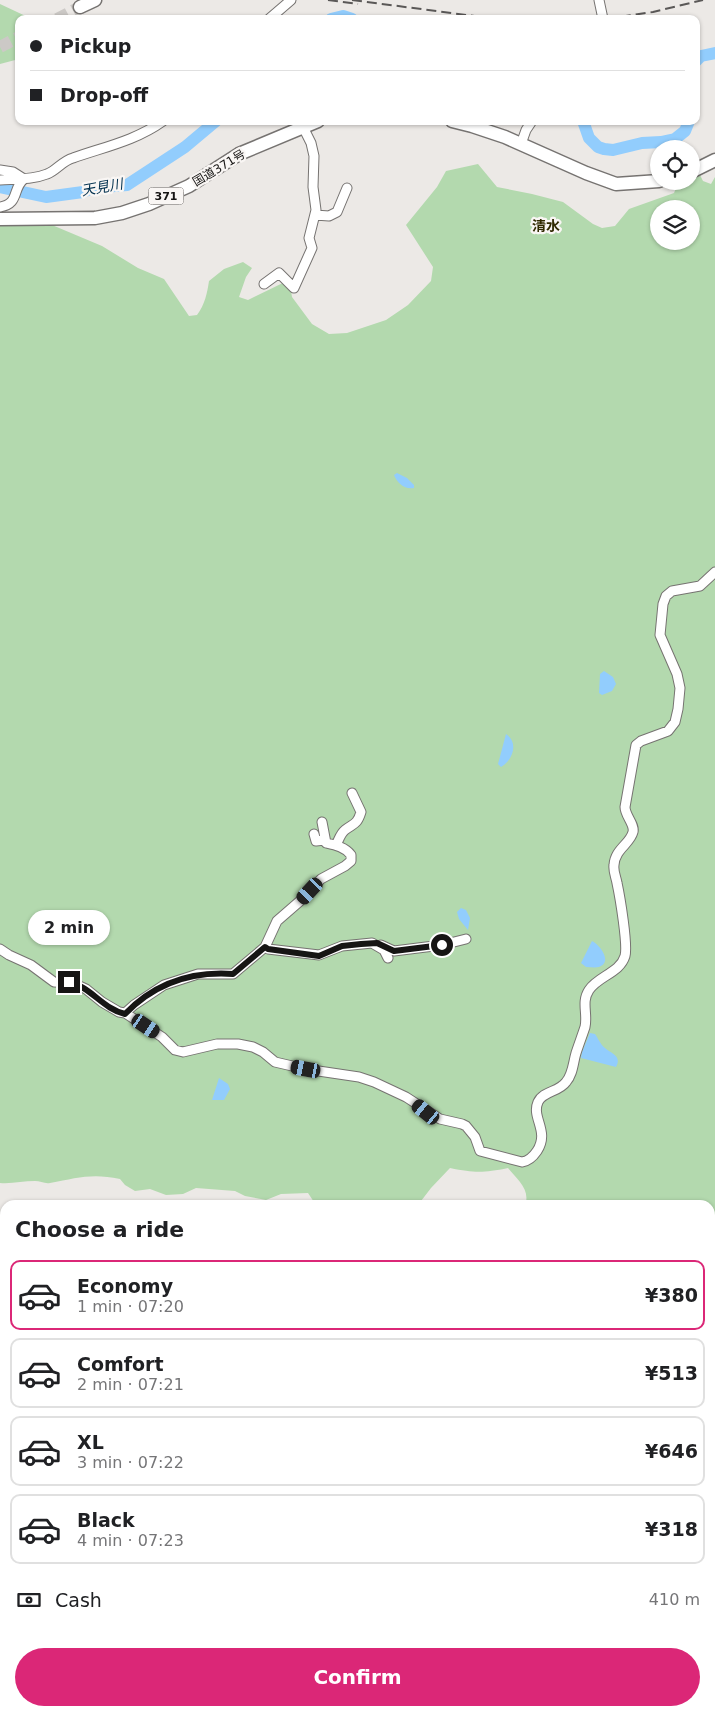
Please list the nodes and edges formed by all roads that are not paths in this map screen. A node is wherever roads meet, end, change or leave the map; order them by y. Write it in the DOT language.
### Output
graph roads {
  1 [pos="95,0"];
  2 [pos="291,0"];
  3 [pos="599,0"];
  4 [pos="80,7"];
  5 [pos="274,15"];
  6 [pos="602,15"];
  7 [pos="156,125"];
  8 [pos="308,125"];
  9 [pos="468,125"];
  10 [pos="529,125"];
  11 [pos="303,127"];
  12 [pos="520,144"];
  13 [pos="715,160"];
  14 [pos="700,168"];
  15 [pos="0,170"];
  16 [pos="0,180"];
  17 [pos="22,180"];
  18 [pos="650,181"];
  19 [pos="347,188"];
  20 [pos="0,207"];
  21 [pos="314,218"];
  22 [pos="0,219"];
  23 [pos="303,227"];
  24 [pos="264,284"];
  25 [pos="715,572"];
  26 [pos="352,793"];
  27 [pos="322,822"];
  28 [pos="314,834"];
  29 [pos="338,835"];
  30 [pos="325,840"];
  31 [pos="335,845"];
  32 [pos="466,939"];
  33 [pos="372,943"];
  34 [pos="265,947"];
  35 [pos="0,949"];
  36 [pos="388,958"];
  37 [pos="125,1014"];
  1 -- 4 [label="highway"];
  2 -- 5 [label="street"];
  3 -- 6 [label="street"];
  7 -- 17 [label="street"];
  8 -- 11 [label="highway, 国道371号 / 371"];
  9 -- 12 [label="highway"];
  10 -- 12 [label="street"];
  11 -- 21 [label="street"];
  11 -- 22 [label="highway, 国道371号 / 371"];
  12 -- 18 [label="highway"];
  13 -- 14 [label="highway"];
  15 -- 17 [label="street"];
  16 -- 17 [label="street"];
  17 -- 20 [label="street"];
  19 -- 21 [label="street"];
  21 -- 23 [label="street"];
  21 -- 24 [label="street"];
  25 -- 37 [label="street"];
  26 -- 31 [label="street"];
  27 -- 30 [label="street"];
  28 -- 30 [label="street"];
  29 -- 31 [label="street"];
  30 -- 31 [label="street"];
  31 -- 34 [label="street"];
  32 -- 33 [label="street"];
  33 -- 34 [label="street"];
  33 -- 36 [label="street"];
  34 -- 37 [label="street"];
  35 -- 37 [label="street"];
}
